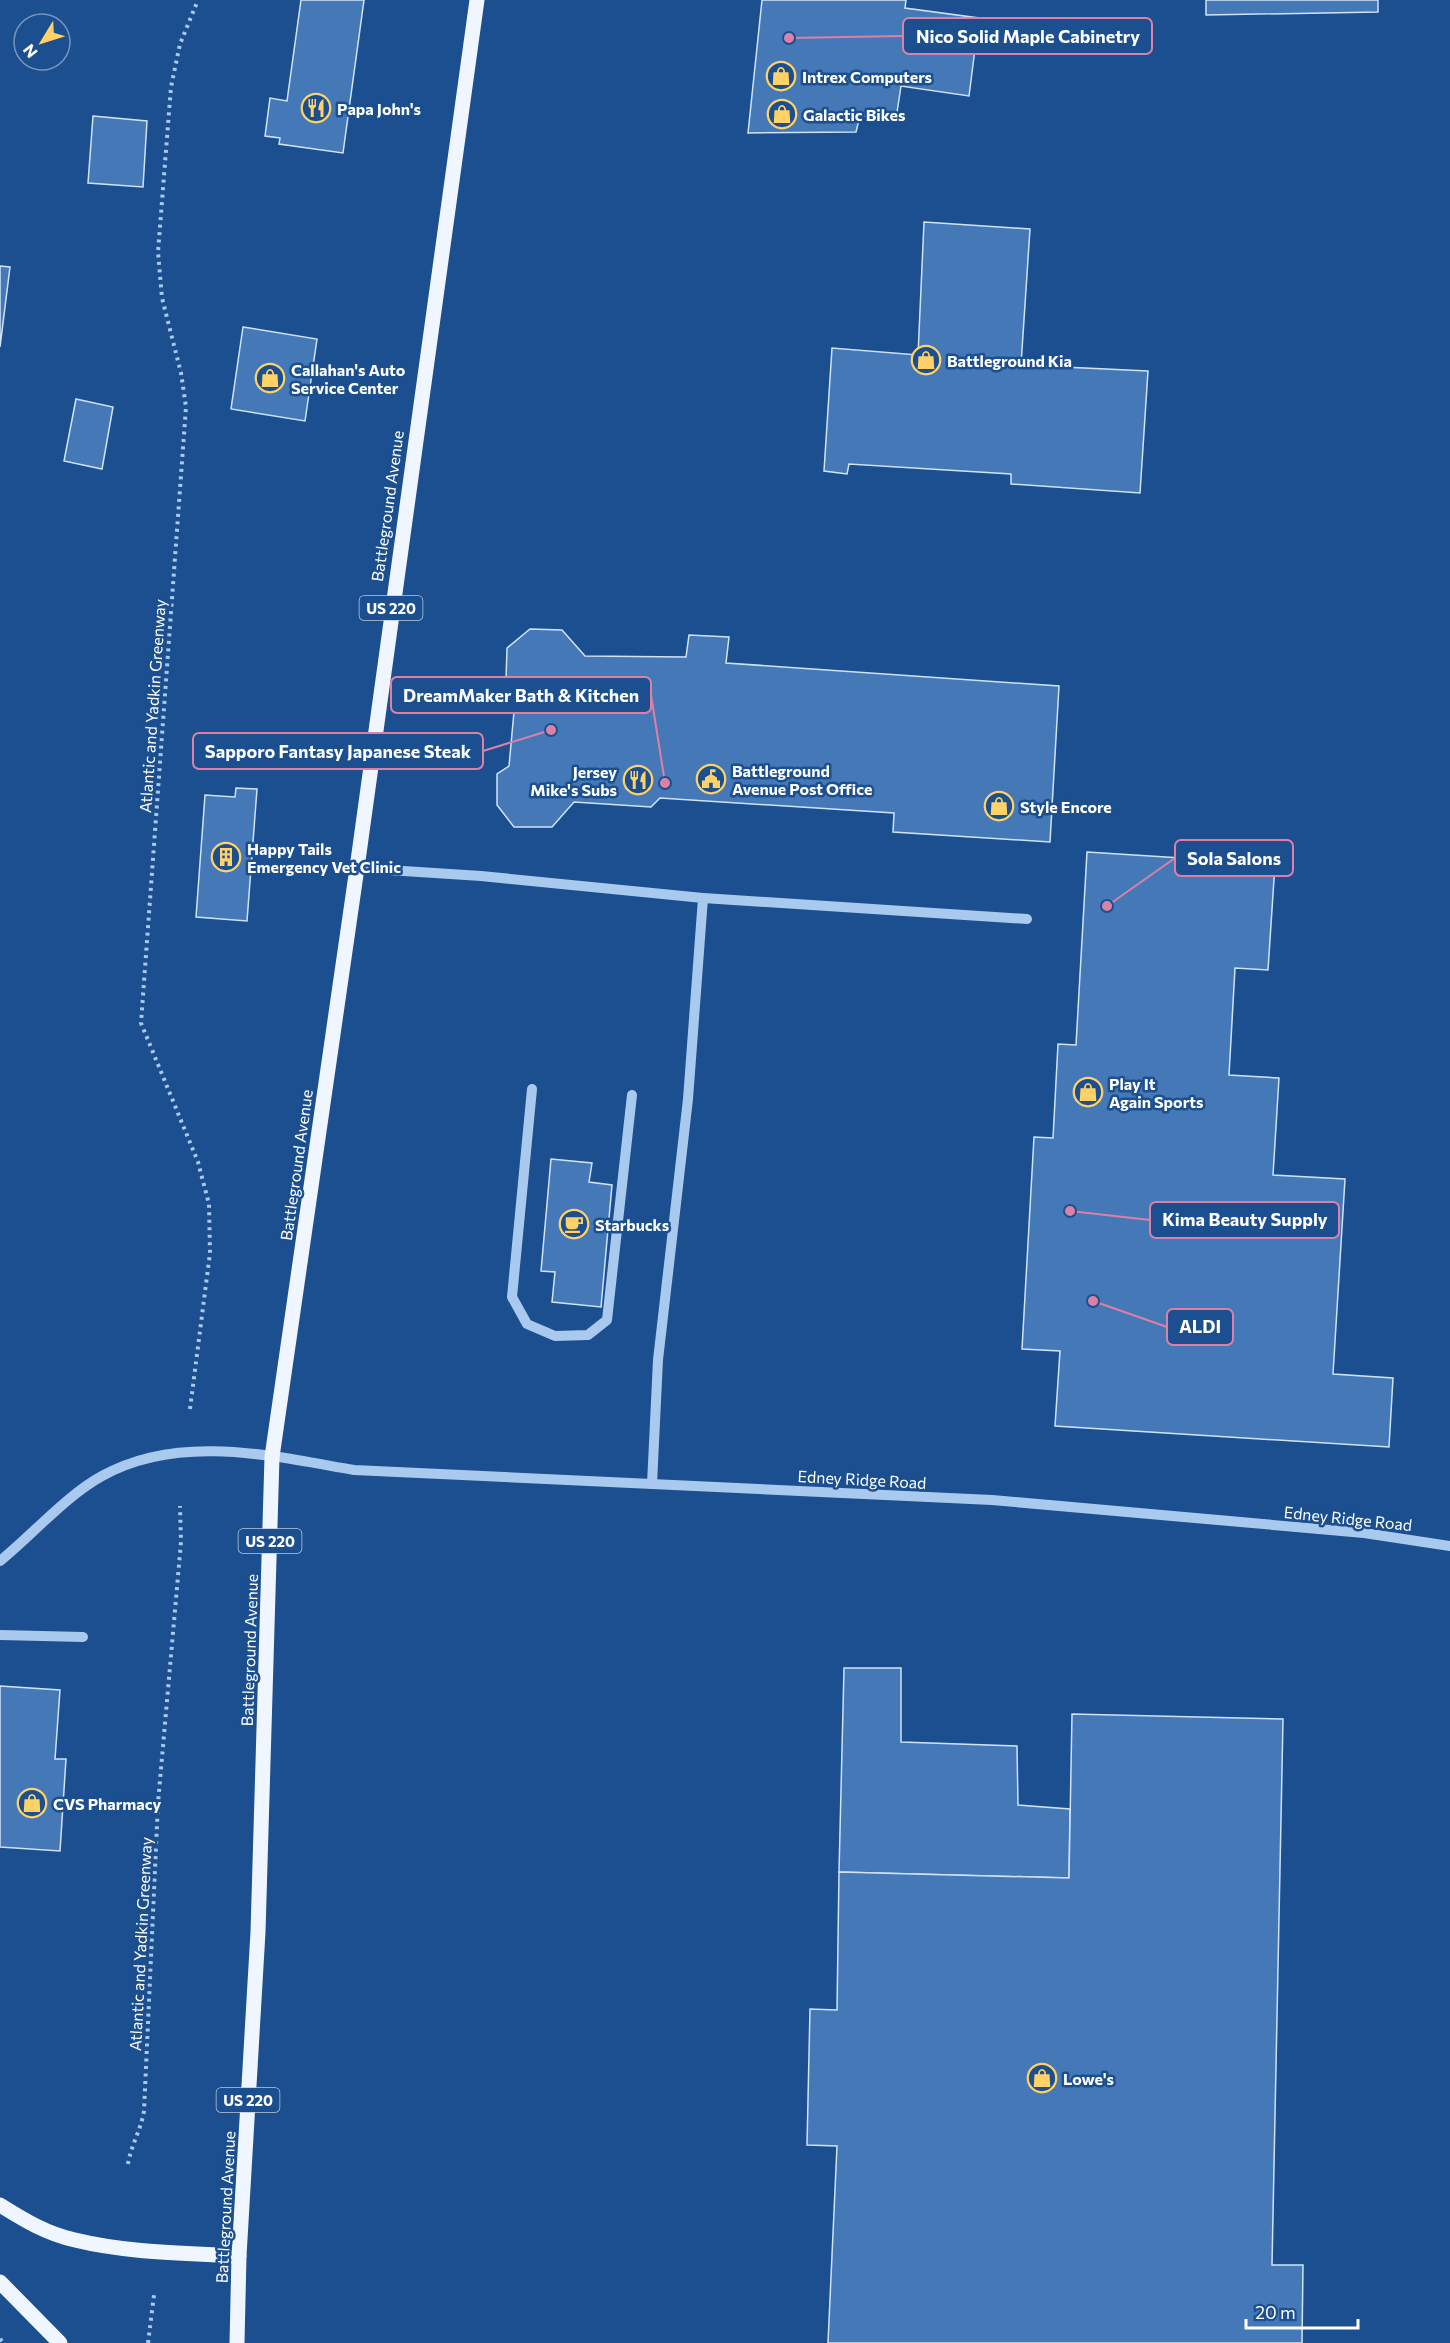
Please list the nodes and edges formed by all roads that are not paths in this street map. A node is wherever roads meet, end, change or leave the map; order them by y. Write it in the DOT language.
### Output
graph roads {
  1 [pos="477,0"];
  2 [pos="357,868"];
  3 [pos="703,898"];
  4 [pos="1027,919"];
  5 [pos="532,1089"];
  6 [pos="632,1095"];
  7 [pos="272,1456"];
  8 [pos="652,1484"];
  9 [pos="1450,1546"];
  10 [pos="0,1561"];
  11 [pos="0,1635"];
  12 [pos="83,1637"];
  13 [pos="0,2205"];
  14 [pos="239,2256"];
  15 [pos="0,2282"];
  16 [pos="60,2343"];
  17 [pos="237,2343"];
  1 -- 2 [label="main road, Battleground Avenue / US 220"];
  2 -- 3 [label="street"];
  2 -- 7 [label="main road, Battleground Avenue / US 220"];
  3 -- 4 [label="street"];
  3 -- 8 [label="street"];
  5 -- 6 [label="street"];
  7 -- 8 [label="street, Edney Ridge Road"];
  7 -- 10 [label="street, Edney Ridge Road"];
  7 -- 14 [label="main road, Battleground Avenue / US 220"];
  8 -- 9 [label="street, Edney Ridge Road"];
  11 -- 12 [label="street"];
  13 -- 14 [label="main road"];
  14 -- 17 [label="main road, Battleground Avenue / US 220"];
  15 -- 16 [label="main road"];
}
